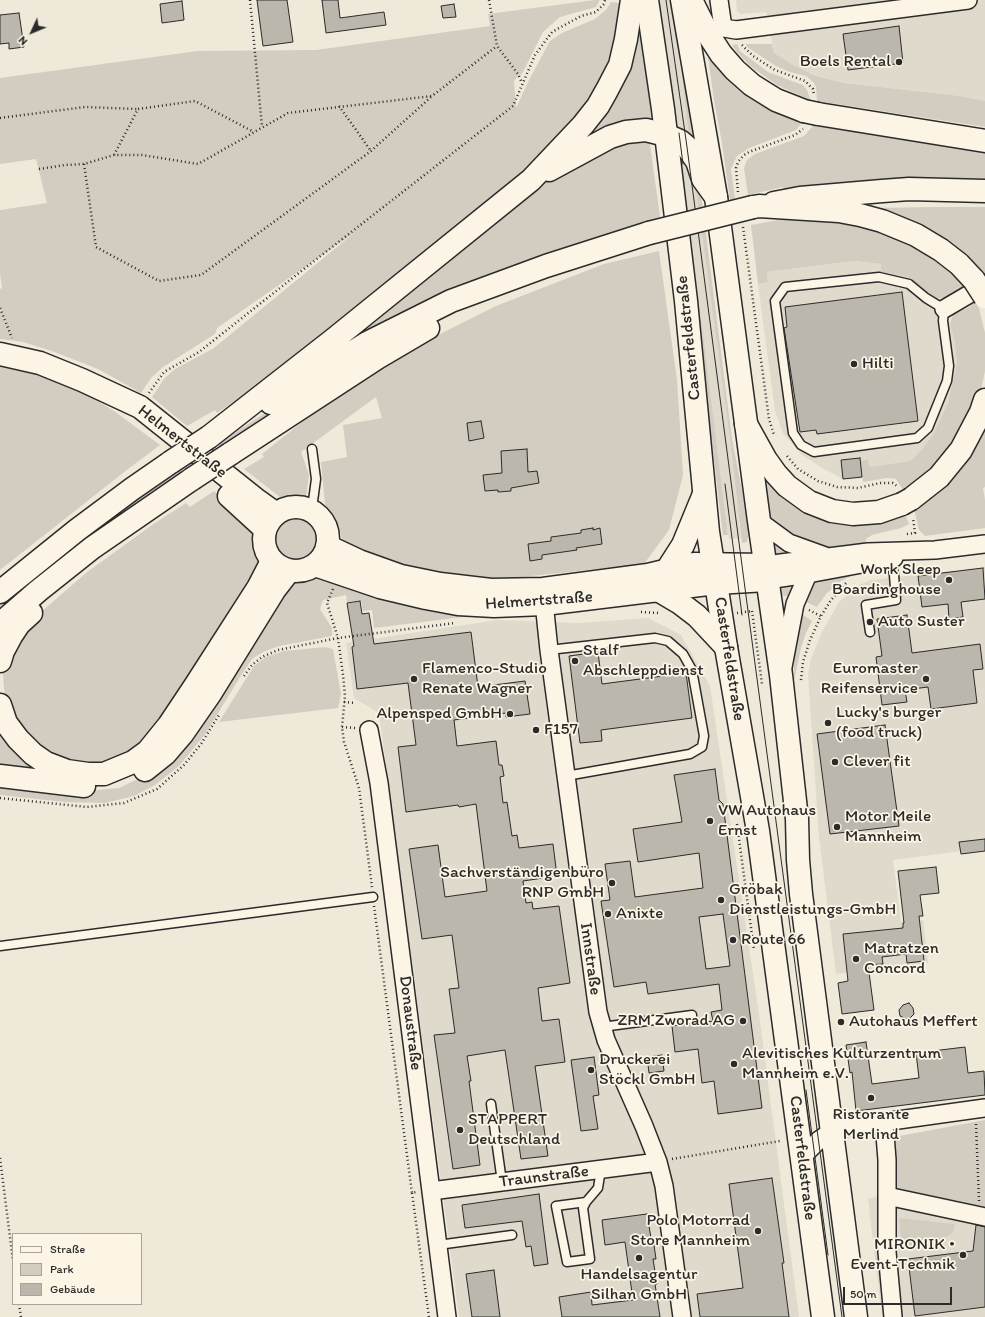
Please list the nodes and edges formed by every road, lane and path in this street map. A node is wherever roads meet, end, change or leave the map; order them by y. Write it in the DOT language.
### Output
graph roads {
  1 [pos="250,0"];
  2 [pos="489,0"];
  3 [pos="605,0"];
  4 [pos="632,0"];
  5 [pos="646,0"];
  6 [pos="682,0"];
  7 [pos="691,0"];
  8 [pos="719,0"];
  9 [pos="965,0"];
  10 [pos="724,28"];
  11 [pos="497,46"];
  12 [pos="522,83"];
  13 [pos="432,96"];
  14 [pos="339,106"];
  15 [pos="138,109"];
  16 [pos="810,113"];
  17 [pos="0,118"];
  18 [pos="262,127"];
  19 [pos="254,132"];
  20 [pos="666,135"];
  21 [pos="985,141"];
  22 [pos="372,151"];
  23 [pos="114,155"];
  24 [pos="84,164"];
  25 [pos="39,169"];
  26 [pos="531,180"];
  27 [pos="985,191"];
  28 [pos="716,197"];
  29 [pos="748,209"];
  30 [pos="513,279"];
  31 [pos="982,290"];
  32 [pos="0,308"];
  33 [pos="944,309"];
  34 [pos="7,349"];
  35 [pos="82,380"];
  36 [pos="985,400"];
  37 [pos="140,407"];
  38 [pos="746,424"];
  39 [pos="209,437"];
  40 [pos="776,439"];
  41 [pos="312,449"];
  42 [pos="783,452"];
  43 [pos="704,494"];
  44 [pos="907,503"];
  45 [pos="310,511"];
  46 [pos="270,521"];
  47 [pos="759,521"];
  48 [pos="903,534"];
  49 [pos="985,544"];
  50 [pos="327,546"];
  51 [pos="890,555"];
  52 [pos="827,557"];
  53 [pos="315,565"];
  54 [pos="280,566"];
  55 [pos="64,570"];
  56 [pos="667,570"];
  57 [pos="766,572"];
  58 [pos="715,574"];
  59 [pos="808,574"];
  60 [pos="852,580"];
  61 [pos="335,584"];
  62 [pos="658,590"];
  63 [pos="0,592"];
  64 [pos="544,596"];
  65 [pos="761,608"];
  66 [pos="635,612"];
  67 [pos="663,613"];
  68 [pos="722,615"];
  69 [pos="461,622"];
  70 [pos="0,624"];
  71 [pos="870,632"];
  72 [pos="338,638"];
  73 [pos="726,647"];
  74 [pos="549,650"];
  75 [pos="0,661"];
  76 [pos="791,679"];
  77 [pos="763,686"];
  78 [pos="344,702"];
  79 [pos="356,703"];
  80 [pos="0,705"];
  81 [pos="369,730"];
  82 [pos="0,776"];
  83 [pos="566,776"];
  84 [pos="737,822"];
  85 [pos="373,897"];
  86 [pos="0,946"];
  87 [pos="755,954"];
  88 [pos="692,1015"];
  89 [pos="602,1027"];
  90 [pos="491,1104"];
  91 [pos="980,1109"];
  92 [pos="884,1122"];
  93 [pos="832,1132"];
  94 [pos="779,1133"];
  95 [pos="780,1141"];
  96 [pos="781,1149"];
  97 [pos="802,1157"];
  98 [pos="0,1158"];
  99 [pos="658,1162"];
  100 [pos="601,1169"];
  101 [pos="502,1182"];
  102 [pos="431,1191"];
  103 [pos="412,1193"];
  104 [pos="887,1196"];
  105 [pos="586,1202"];
  106 [pos="982,1216"];
  107 [pos="512,1235"];
  108 [pos="438,1245"];
  109 [pos="12,1253"];
  110 [pos="19,1305"];
  111 [pos="20,1317"];
  112 [pos="428,1317"];
  113 [pos="447,1317"];
  114 [pos="682,1317"];
  115 [pos="823,1317"];
  116 [pos="856,1317"];
  117 [pos="893,1317"];
  1 -- 18 [label="path"];
  2 -- 11 [label="path"];
  3 -- 12 [label="path"];
  4 -- 26 [label="main road"];
  5 -- 20 [label="main road, Casterfeldstraße"];
  6 -- 28 [label="main road, Casterfeldstraße"];
  7 -- 16 [label="main road"];
  8 -- 10 [label="street"];
  9 -- 10 [label="street"];
  10 -- 16 [label="path"];
  11 -- 12 [label="path"];
  11 -- 13 [label="path"];
  12 -- 37 [label="path"];
  13 -- 14 [label="path"];
  13 -- 22 [label="path"];
  14 -- 18 [label="path"];
  14 -- 22 [label="path"];
  15 -- 17 [label="path"];
  15 -- 19 [label="path"];
  15 -- 23 [label="path"];
  16 -- 21 [label="main road"];
  16 -- 29 [label="path"];
  18 -- 19 [label="path"];
  19 -- 23 [label="path"];
  20 -- 26 [label="main road"];
  20 -- 28 [label="main road"];
  20 -- 43 [label="main road, Casterfeldstraße"];
  22 -- 24 [label="path"];
  23 -- 24 [label="path"];
  24 -- 25 [label="path"];
  26 -- 39 [label="main road"];
  27 -- 29 [label="main road"];
  28 -- 38 [label="main road, Casterfeldstraße"];
  29 -- 30 [label="main road, bridge"];
  29 -- 31 [label="main road"];
  29 -- 40 [label="path"];
  30 -- 39 [label="main road"];
  30 -- 55 [label="main road, bridge"];
  31 -- 33 [label="street"];
  32 -- 34 [label="path"];
  33 -- 33 [label="lane"];
  34 -- 35 [label="main road, Helmertstraße"];
  35 -- 37 [label="main road, Helmertstraße"];
  35 -- 46 [label="main road, Helmertstraße"];
  36 -- 44 [label="main road"];
  37 -- 46 [label="main road, Helmertstraße"];
  38 -- 44 [label="main road"];
  38 -- 47 [label="main road, Casterfeldstraße"];
  39 -- 63 [label="main road, bridge"];
  41 -- 45 [label="lane"];
  42 -- 44 [label="path"];
  43 -- 56 [label="main road"];
  43 -- 58 [label="main road, Casterfeldstraße"];
  44 -- 48 [label="path"];
  45 -- 46 [label="main road"];
  45 -- 50 [label="main road"];
  46 -- 54 [label="main road"];
  47 -- 52 [label="street"];
  47 -- 57 [label="main road, Casterfeldstraße"];
  49 -- 51 [label="street"];
  50 -- 53 [label="main road"];
  50 -- 64 [label="main road, Helmertstraße"];
  51 -- 52 [label="street"];
  51 -- 59 [label="street"];
  51 -- 71 [label="lane"];
  52 -- 57 [label="street"];
  53 -- 54 [label="main road"];
  53 -- 64 [label="main road, Helmertstraße"];
  54 -- 80 [label="main road"];
  54 -- 82 [label="main road"];
  55 -- 70 [label="main road"];
  55 -- 75 [label="main road"];
  56 -- 58 [label="main road, Helmertstraße"];
  56 -- 64 [label="main road, Helmertstraße"];
  57 -- 58 [label="main road, Helmertstraße"];
  57 -- 59 [label="street"];
  57 -- 65 [label="main road, Casterfeldstraße"];
  58 -- 62 [label="main road, Helmertstraße"];
  58 -- 68 [label="main road, Casterfeldstraße"];
  59 -- 76 [label="street"];
  60 -- 76 [label="path"];
  61 -- 72 [label="path"];
  62 -- 64 [label="main road, Helmertstraße"];
  62 -- 73 [label="main road"];
  64 -- 74 [label="street, Innstraße"];
  65 -- 68 [label="path"];
  65 -- 76 [label="main road, Casterfeldstraße"];
  65 -- 77 [label="path"];
  66 -- 67 [label="path"];
  68 -- 73 [label="main road, Casterfeldstraße"];
  69 -- 72 [label="path"];
  72 -- 78 [label="path"];
  73 -- 97 [label="main road, Casterfeldstraße"];
  74 -- 83 [label="street, Innstraße"];
  74 -- 83 [label="lane"];
  76 -- 93 [label="main road, Casterfeldstraße"];
  78 -- 79 [label="path"];
  78 -- 85 [label="path"];
  81 -- 102 [label="street, Donaustraße"];
  83 -- 89 [label="street, Innstraße"];
  84 -- 87 [label="path"];
  85 -- 86 [label="lane"];
  85 -- 103 [label="path"];
  88 -- 89 [label="lane"];
  89 -- 99 [label="street, Innstraße"];
  90 -- 101 [label="lane"];
  91 -- 92 [label="street"];
  91 -- 106 [label="path"];
  92 -- 93 [label="street"];
  92 -- 104 [label="street"];
  93 -- 97 [label="street"];
  93 -- 116 [label="main road, Casterfeldstraße"];
  94 -- 95 [label="path"];
  95 -- 96 [label="path"];
  95 -- 99 [label="path"];
  97 -- 115 [label="main road, Casterfeldstraße"];
  98 -- 109 [label="path"];
  99 -- 100 [label="street, Traunstraße"];
  99 -- 114 [label="street, Innstraße"];
  100 -- 101 [label="street, Traunstraße"];
  100 -- 105 [label="lane"];
  101 -- 102 [label="street, Traunstraße"];
  102 -- 103 [label="path"];
  102 -- 108 [label="street, Donaustraße"];
  103 -- 112 [label="path"];
  104 -- 106 [label="street"];
  104 -- 117 [label="street"];
  105 -- 105 [label="lane"];
  107 -- 108 [label="lane"];
  108 -- 113 [label="street, Donaustraße"];
  110 -- 111 [label="path"];
}
